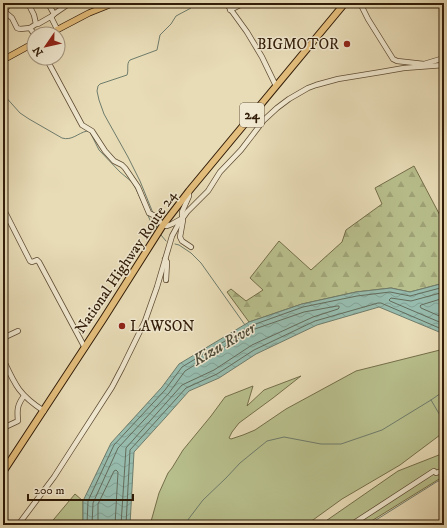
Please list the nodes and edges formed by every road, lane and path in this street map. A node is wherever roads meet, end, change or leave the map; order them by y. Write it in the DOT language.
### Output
graph roads {
  1 [pos="10,3"];
  2 [pos="28,3"];
  3 [pos="50,3"];
  4 [pos="70,3"];
  5 [pos="114,3"];
  6 [pos="226,3"];
  7 [pos="244,3"];
  8 [pos="345,3"];
  9 [pos="360,3"];
  10 [pos="102,5"];
  11 [pos="230,10"];
  12 [pos="4,12"];
  13 [pos="53,15"];
  14 [pos="3,18"];
  15 [pos="36,24"];
  16 [pos="33,26"];
  17 [pos="55,26"];
  18 [pos="65,26"];
  19 [pos="26,28"];
  20 [pos="26,47"];
  21 [pos="444,58"];
  22 [pos="3,60"];
  23 [pos="424,65"];
  24 [pos="444,65"];
  25 [pos="50,66"];
  26 [pos="276,86"];
  27 [pos="189,191"];
  28 [pos="3,208"];
  29 [pos="183,218"];
  30 [pos="162,226"];
  31 [pos="191,247"];
  32 [pos="165,259"];
  33 [pos="166,280"];
  34 [pos="18,331"];
  35 [pos="3,338"];
  36 [pos="84,348"];
  37 [pos="3,359"];
  38 [pos="24,396"];
  39 [pos="44,411"];
  40 [pos="3,428"];
  41 [pos="444,470"];
  42 [pos="3,472"];
  43 [pos="18,525"];
  44 [pos="351,525"];
  1 -- 12 [label="street"];
  2 -- 15 [label="street"];
  3 -- 13 [label="street"];
  4 -- 13 [label="street"];
  5 -- 10 [label="main road"];
  6 -- 11 [label="street"];
  7 -- 11 [label="street"];
  8 -- 26 [label="highway, National Highway Route 24 / 24"];
  9 -- 23 [label="street"];
  10 -- 18 [label="main road"];
  11 -- 26 [label="street"];
  12 -- 14 [label="street"];
  12 -- 19 [label="street"];
  13 -- 15 [label="street"];
  13 -- 17 [label="street"];
  15 -- 16 [label="street"];
  20 -- 22 [label="main road"];
  21 -- 23 [label="street"];
  23 -- 24 [label="street"];
  23 -- 29 [label="street"];
  25 -- 30 [label="street"];
  26 -- 27 [label="highway, National Highway Route 24 / 24"];
  27 -- 29 [label="street"];
  27 -- 30 [label="highway, National Highway Route 24 / 24"];
  28 -- 36 [label="street"];
  29 -- 30 [label="street"];
  29 -- 31 [label="street"];
  29 -- 32 [label="street"];
  30 -- 36 [label="highway, National Highway Route 24 / 24"];
  32 -- 33 [label="street"];
  32 -- 43 [label="street"];
  34 -- 35 [label="street"];
  36 -- 39 [label="highway, National Highway Route 24 / 24"];
  37 -- 38 [label="street"];
  38 -- 39 [label="street"];
  38 -- 40 [label="street"];
  39 -- 42 [label="highway, National Highway Route 24 / 24"];
  41 -- 44 [label="street"];
}
